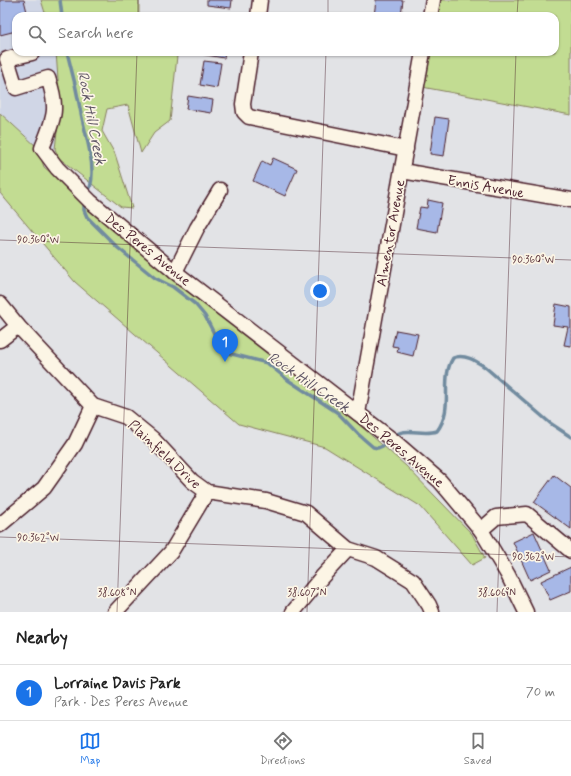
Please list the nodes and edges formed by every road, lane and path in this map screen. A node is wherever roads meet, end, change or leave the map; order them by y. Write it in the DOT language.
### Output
graph roads {
  1 [pos="260,0"];
  2 [pos="433,0"];
  3 [pos="258,12"];
  4 [pos="431,12"];
  5 [pos="251,56"];
  6 [pos="422,56"];
  7 [pos="3,58"];
  8 [pos="406,148"];
  9 [pos="402,171"];
  10 [pos="220,190"];
  11 [pos="571,200"];
  12 [pos="175,272"];
  13 [pos="0,304"];
  14 [pos="18,326"];
  15 [pos="0,340"];
  16 [pos="93,406"];
  17 [pos="358,413"];
  18 [pos="207,492"];
  19 [pos="0,525"];
  20 [pos="481,530"];
  21 [pos="348,549"];
  22 [pos="571,551"];
  23 [pos="115,612"];
  24 [pos="294,612"];
  25 [pos="432,612"];
  26 [pos="526,612"];
  1 -- 3 [label="street"];
  2 -- 4 [label="street"];
  5 -- 8 [label="street"];
  6 -- 8 [label="street, Almentor Avenue"];
  7 -- 12 [label="street, Des Peres Avenue"];
  8 -- 9 [label="street, Almentor Avenue"];
  9 -- 11 [label="street, Ennis Avenue"];
  9 -- 17 [label="street, Almentor Avenue"];
  10 -- 12 [label="street"];
  12 -- 17 [label="street, Des Peres Avenue"];
  13 -- 14 [label="street, Plainfield Drive"];
  14 -- 15 [label="street"];
  14 -- 16 [label="street, Plainfield Drive"];
  16 -- 18 [label="street, Plainfield Drive"];
  16 -- 19 [label="street"];
  17 -- 20 [label="street, Des Peres Avenue"];
  18 -- 21 [label="street, Plainfield Drive"];
  18 -- 23 [label="street"];
  20 -- 22 [label="street"];
  20 -- 26 [label="street, Des Peres Avenue"];
  21 -- 24 [label="street"];
  21 -- 25 [label="street, Plainfield Drive"];
}
